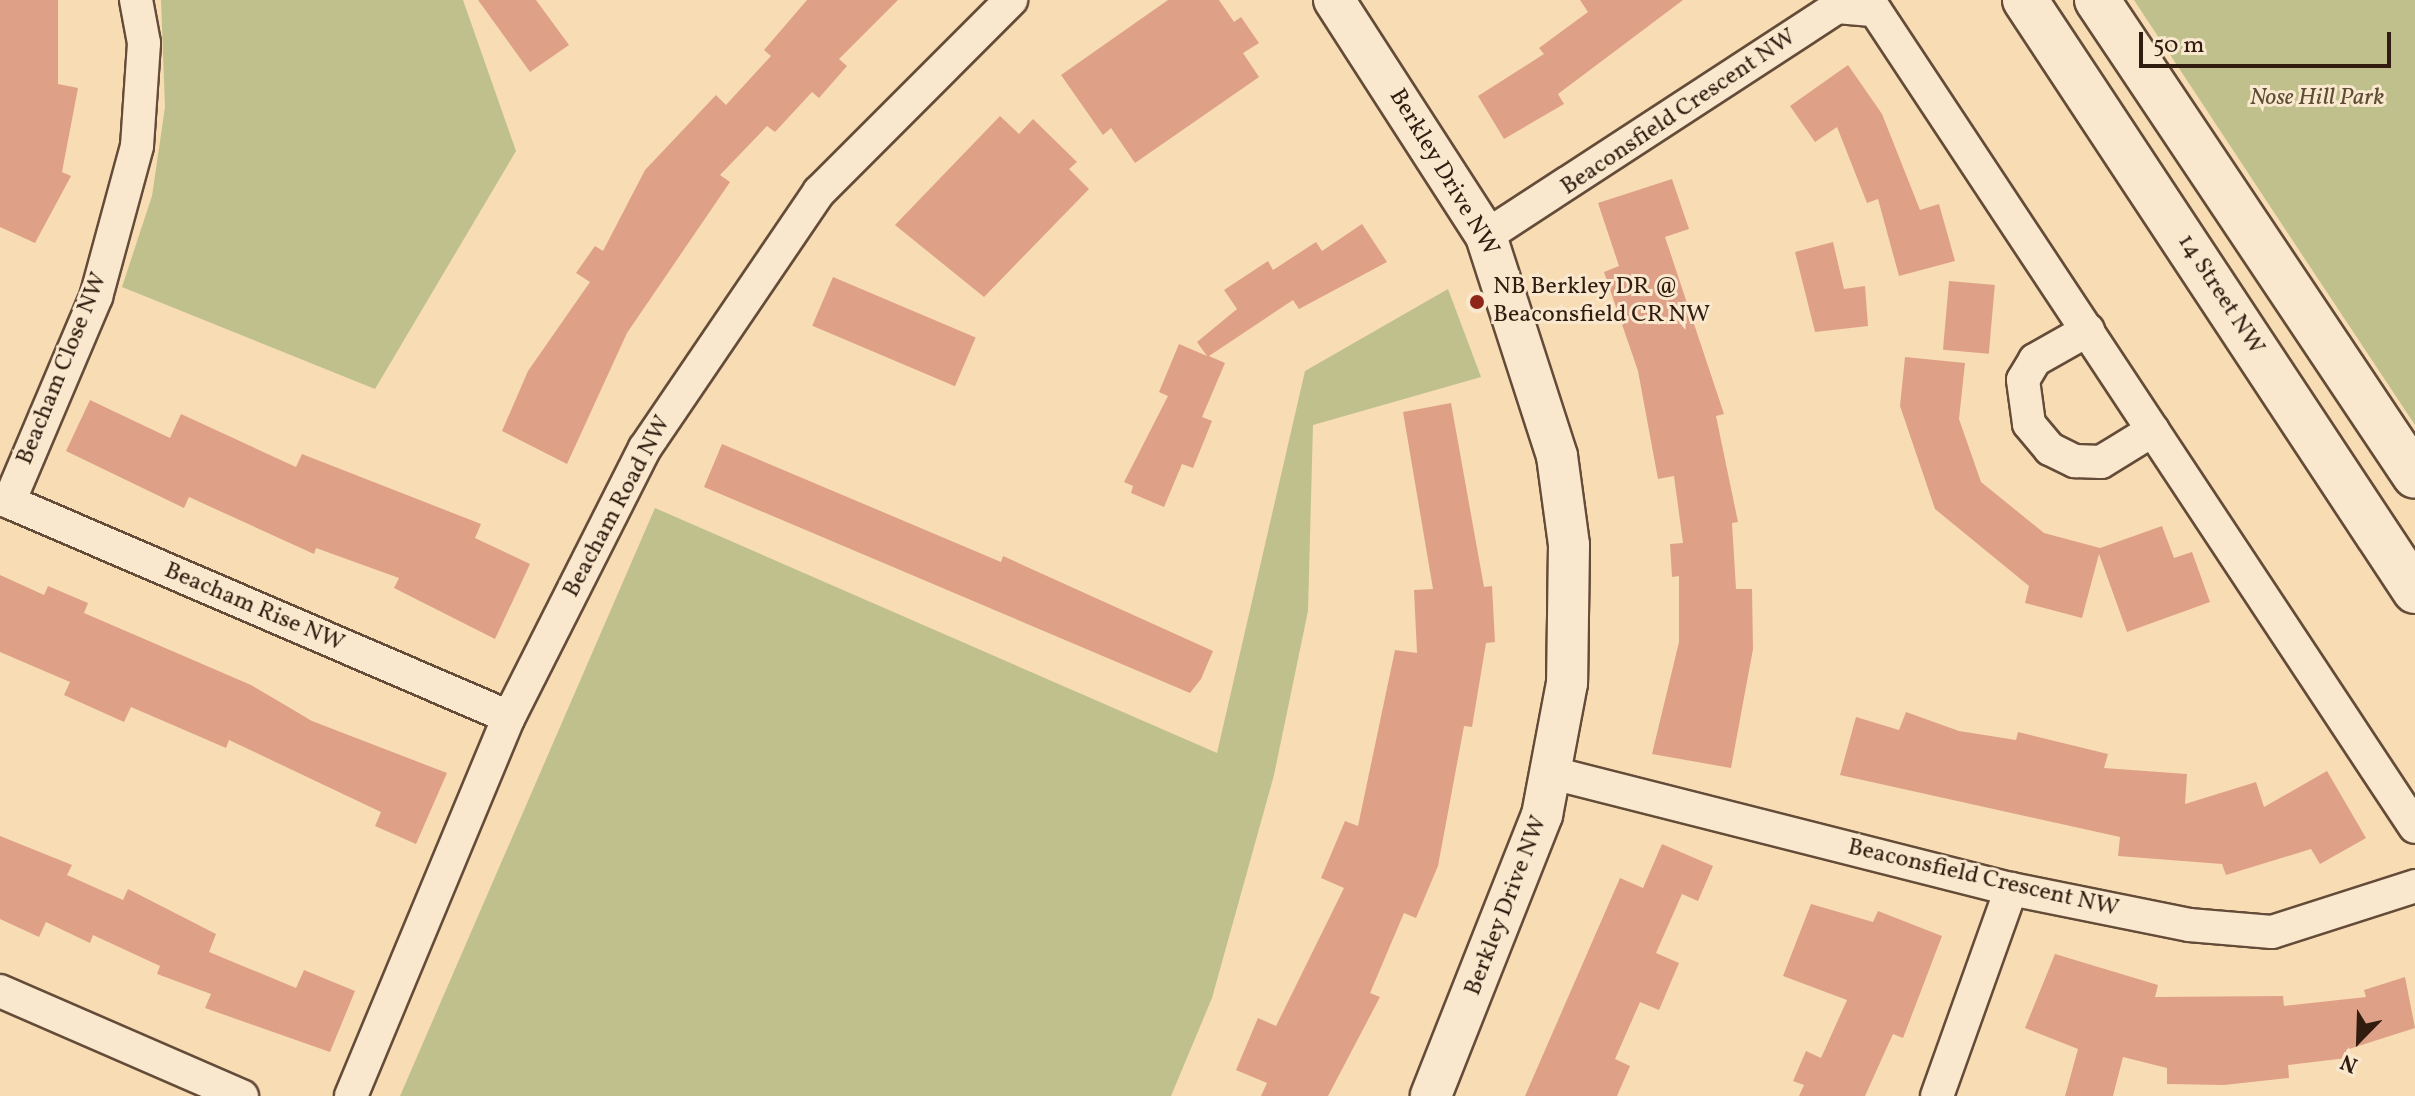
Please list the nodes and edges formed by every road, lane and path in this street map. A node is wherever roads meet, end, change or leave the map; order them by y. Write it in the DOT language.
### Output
graph roads {
  1 [pos="136,0"];
  2 [pos="1011,0"];
  3 [pos="1334,0"];
  4 [pos="2025,0"];
  5 [pos="2097,0"];
  6 [pos="1486,236"];
  7 [pos="2088,330"];
  8 [pos="2153,430"];
  9 [pos="2415,476"];
  10 [pos="5,500"];
  11 [pos="2415,591"];
  12 [pos="509,717"];
  13 [pos="1552,773"];
  14 [pos="2415,827"];
  15 [pos="2415,886"];
  16 [pos="2011,889"];
  17 [pos="0,991"];
  18 [pos="242,1096"];
  19 [pos="351,1096"];
  20 [pos="1431,1096"];
  21 [pos="1937,1096"];
  1 -- 10 [label="street, Beacham Close NW"];
  2 -- 12 [label="street, Beacham Road NW"];
  3 -- 6 [label="street, Berkley Drive NW"];
  4 -- 11 [label="main road, 14 Street NW"];
  5 -- 9 [label="main road"];
  6 -- 7 [label="street, Beaconsfield Crescent NW"];
  6 -- 13 [label="street, Berkley Drive NW"];
  7 -- 8 [label="street, Beaconsfield Crescent NW"];
  7 -- 8 [label="street"];
  8 -- 14 [label="street, Beaconsfield Crescent NW"];
  10 -- 12 [label="street, Beacham Rise NW"];
  12 -- 19 [label="street, Beacham Road NW"];
  13 -- 16 [label="street, Beaconsfield Crescent NW"];
  13 -- 20 [label="street, Berkley Drive NW"];
  15 -- 16 [label="street, Beaconsfield Crescent NW"];
  16 -- 21 [label="street"];
  17 -- 18 [label="street"];
}
